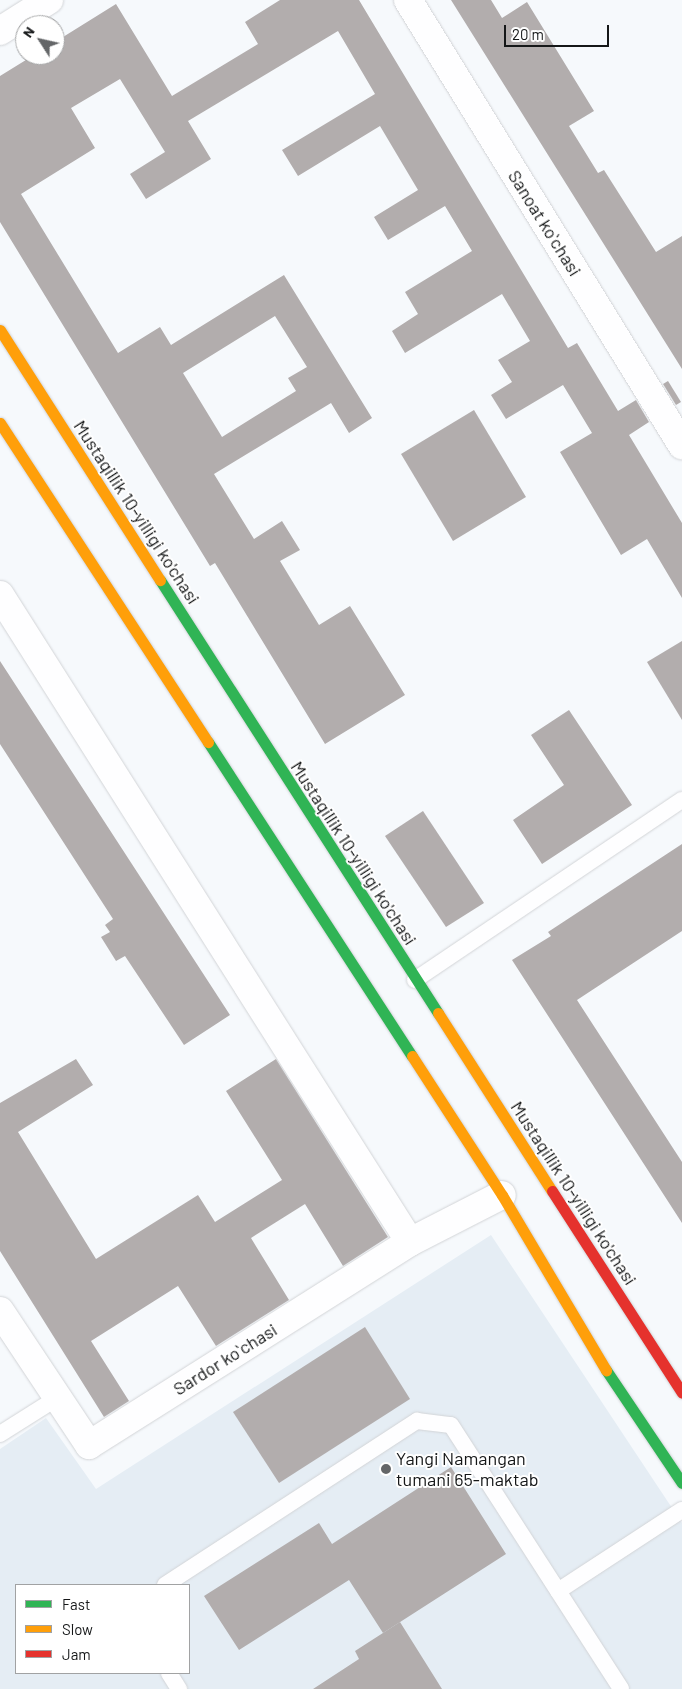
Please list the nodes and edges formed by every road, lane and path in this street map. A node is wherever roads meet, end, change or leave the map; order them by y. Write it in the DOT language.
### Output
graph roads {
  1 [pos="48,0"];
  2 [pos="408,0"];
  3 [pos="0,31"];
  4 [pos="0,330"];
  5 [pos="0,423"];
  6 [pos="682,445"];
  7 [pos="0,596"];
  8 [pos="682,800"];
  9 [pos="414,980"];
  10 [pos="502,1195"];
  11 [pos="410,1242"];
  12 [pos="0,1311"];
  13 [pos="682,1392"];
  14 [pos="57,1398"];
  15 [pos="0,1434"];
  16 [pos="682,1483"];
  17 [pos="682,1510"];
  18 [pos="167,1584"];
  19 [pos="558,1591"];
  20 [pos="170,1674"];
  21 [pos="179,1689"];
  22 [pos="621,1689"];
  1 -- 3 [label="street"];
  2 -- 6 [label="street, Sanoat koʻchasi"];
  4 -- 9 [label="main road, Mustaqillik 10-yilligi ko'chasi"];
  5 -- 10 [label="main road"];
  7 -- 11 [label="street"];
  8 -- 9 [label="lane"];
  9 -- 13 [label="main road, Mustaqillik 10-yilligi ko'chasi"];
  10 -- 11 [label="street, Sardor koʻchasi"];
  10 -- 16 [label="main road"];
  11 -- 14 [label="street, Sardor koʻchasi"];
  12 -- 14 [label="street, Sardor koʻchasi"];
  14 -- 15 [label="lane"];
  17 -- 19 [label="lane"];
  18 -- 19 [label="lane"];
  19 -- 22 [label="lane"];
  20 -- 21 [label="lane"];
}
